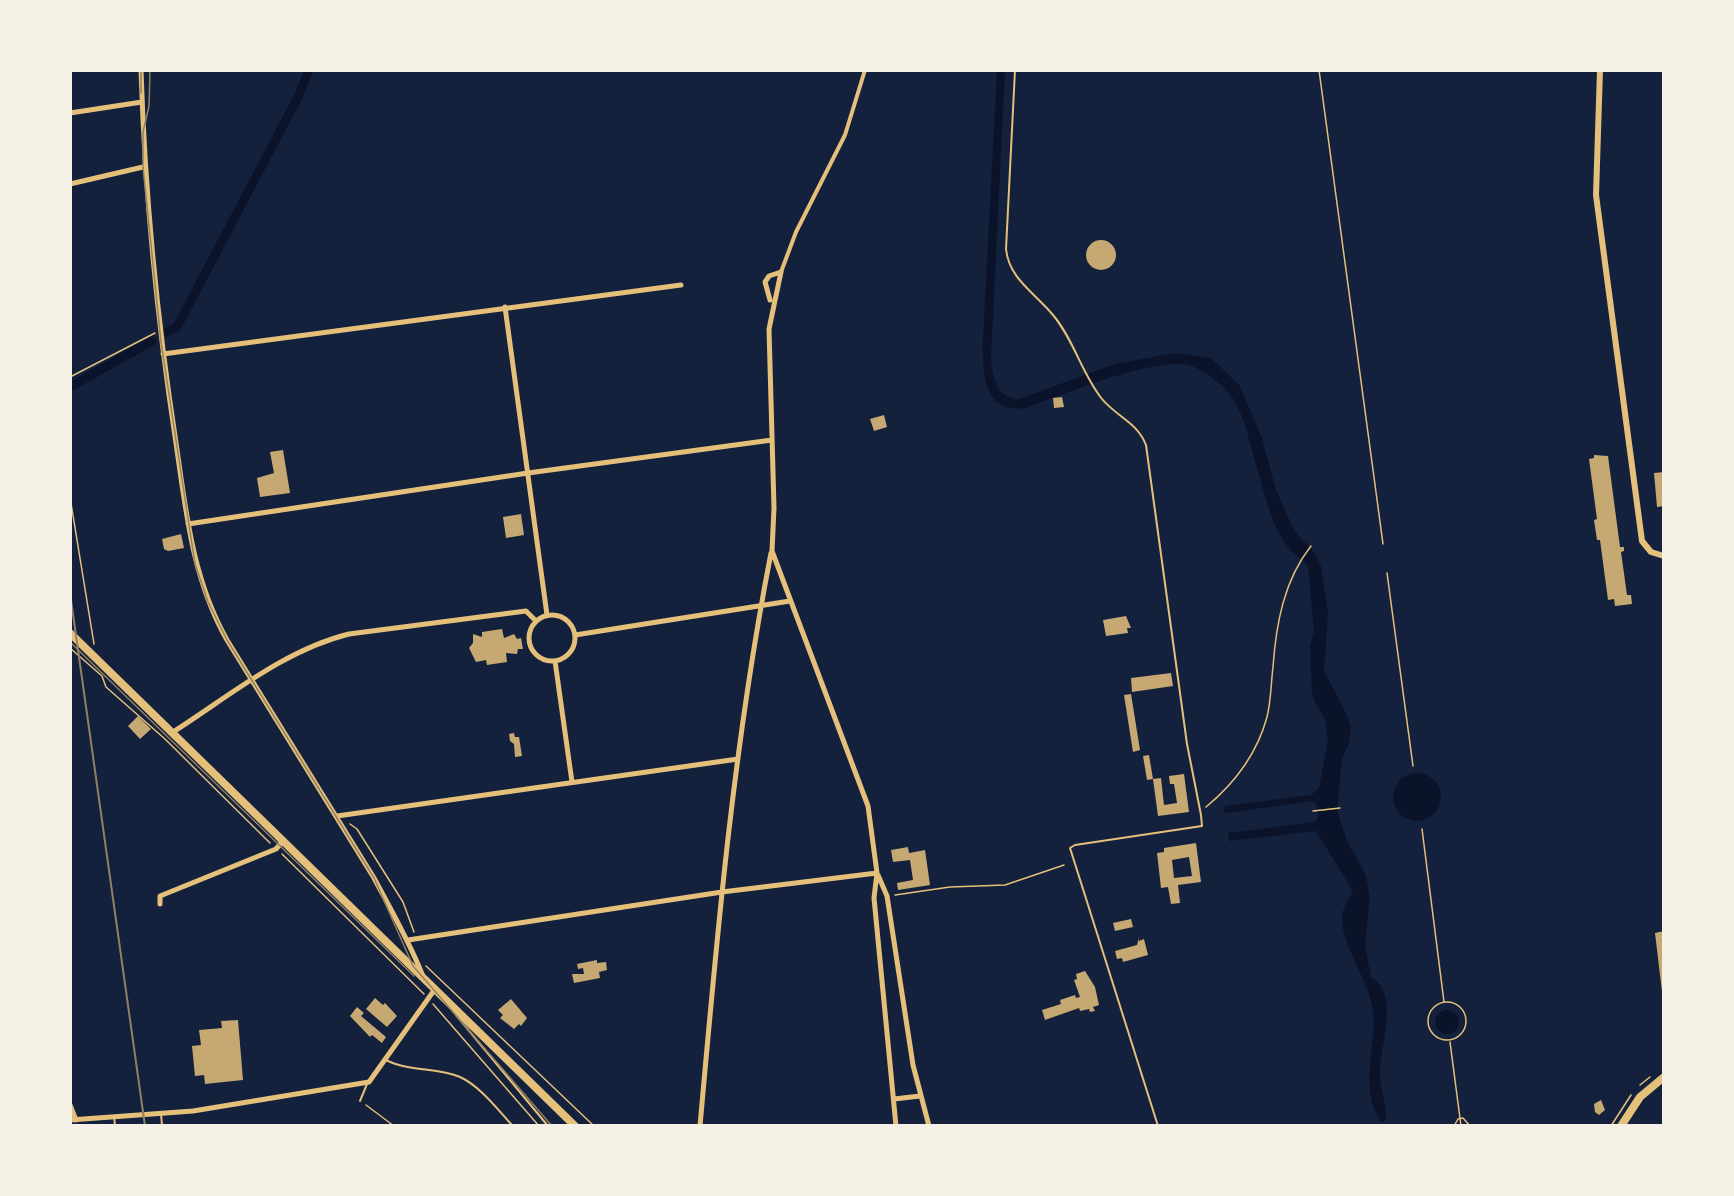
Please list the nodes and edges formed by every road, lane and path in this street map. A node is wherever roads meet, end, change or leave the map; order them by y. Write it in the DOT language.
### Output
graph roads {
  1 [pos="141,70"];
  2 [pos="866,70"];
  3 [pos="1015,70"];
  4 [pos="1319,70"];
  5 [pos="1600,70"];
  6 [pos="142,102"];
  7 [pos="70,112"];
  8 [pos="143,167"];
  9 [pos="70,184"];
  10 [pos="781,272"];
  11 [pos="681,285"];
  12 [pos="761,299"];
  13 [pos="772,302"];
  14 [pos="505,307"];
  15 [pos="160,330"];
  16 [pos="163,354"];
  17 [pos="70,378"];
  18 [pos="772,440"];
  19 [pos="528,473"];
  20 [pos="70,497"];
  21 [pos="188,524"];
  22 [pos="1383,544"];
  23 [pos="1311,546"];
  24 [pos="772,551"];
  25 [pos="1664,556"];
  26 [pos="1387,573"];
  27 [pos="790,602"];
  28 [pos="761,605"];
  29 [pos="547,615"];
  30 [pos="536,621"];
  31 [pos="70,633"];
  32 [pos="575,635"];
  33 [pos="70,648"];
  34 [pos="96,657"];
  35 [pos="555,661"];
  36 [pos="252,681"];
  37 [pos="173,732"];
  38 [pos="738,759"];
  39 [pos="1413,766"];
  40 [pos="572,783"];
  41 [pos="1340,808"];
  42 [pos="1200,811"];
  43 [pos="1312,811"];
  44 [pos="337,816"];
  45 [pos="1422,829"];
  46 [pos="283,841"];
  47 [pos="276,849"];
  48 [pos="1064,866"];
  49 [pos="877,873"];
  50 [pos="722,892"];
  51 [pos="887,896"];
  52 [pos="160,904"];
  53 [pos="416,937"];
  54 [pos="408,940"];
  55 [pos="420,959"];
  56 [pos="423,976"];
  57 [pos="435,989"];
  58 [pos="427,998"];
  59 [pos="1444,1002"];
  60 [pos="1450,1041"];
  61 [pos="384,1059"];
  62 [pos="1664,1077"];
  63 [pos="369,1082"];
  64 [pos="920,1096"];
  65 [pos="894,1099"];
  66 [pos="360,1101"];
  67 [pos="70,1105"];
  68 [pos="160,1113"];
  69 [pos="114,1116"];
  70 [pos="1460,1118"];
  71 [pos="73,1120"];
  72 [pos="115,1125"];
  73 [pos="162,1125"];
  74 [pos="394,1125"];
  75 [pos="513,1125"];
  76 [pos="539,1125"];
  77 [pos="548,1125"];
  78 [pos="575,1125"];
  79 [pos="594,1125"];
  80 [pos="700,1125"];
  81 [pos="896,1125"];
  82 [pos="929,1125"];
  83 [pos="1158,1125"];
  84 [pos="1454,1125"];
  85 [pos="1461,1125"];
  86 [pos="1470,1125"];
  87 [pos="1620,1125"];
  1 -- 6 [label="street"];
  2 -- 10 [label="street"];
  3 -- 42 [label="lane"];
  4 -- 22 [label="path"];
  5 -- 25 [label="street"];
  6 -- 7 [label="street"];
  6 -- 8 [label="street"];
  8 -- 9 [label="street"];
  8 -- 15 [label="street"];
  10 -- 13 [label="street"];
  10 -- 13 [label="street"];
  11 -- 14 [label="street"];
  12 -- 13 [label="street"];
  13 -- 18 [label="street"];
  14 -- 16 [label="street"];
  14 -- 19 [label="street"];
  15 -- 16 [label="street"];
  15 -- 17 [label="path"];
  16 -- 21 [label="street"];
  18 -- 19 [label="street"];
  18 -- 24 [label="street"];
  19 -- 21 [label="street"];
  19 -- 29 [label="street"];
  20 -- 34 [label="path"];
  21 -- 36 [label="street"];
  23 -- 42 [label="path"];
  24 -- 27 [label="street"];
  24 -- 28 [label="street"];
  26 -- 39 [label="path"];
  27 -- 28 [label="street"];
  27 -- 49 [label="street"];
  28 -- 32 [label="street"];
  28 -- 38 [label="street"];
  29 -- 30 [label="street"];
  29 -- 32 [label="street"];
  30 -- 35 [label="street"];
  30 -- 36 [label="street"];
  31 -- 34 [label="main road"];
  32 -- 35 [label="street"];
  33 -- 47 [label="path"];
  34 -- 37 [label="main road"];
  35 -- 40 [label="street"];
  36 -- 37 [label="street"];
  36 -- 44 [label="street"];
  37 -- 46 [label="main road"];
  38 -- 40 [label="street"];
  38 -- 50 [label="street"];
  40 -- 44 [label="street"];
  41 -- 43 [label="path"];
  42 -- 83 [label="lane"];
  44 -- 53 [label="path"];
  44 -- 54 [label="street"];
  45 -- 59 [label="path"];
  46 -- 47 [label="street"];
  46 -- 56 [label="main road"];
  47 -- 52 [label="street"];
  47 -- 58 [label="path"];
  48 -- 51 [label="path"];
  49 -- 50 [label="street"];
  49 -- 51 [label="street"];
  49 -- 65 [label="street"];
  50 -- 53 [label="street"];
  50 -- 80 [label="street"];
  51 -- 64 [label="street"];
  53 -- 54 [label="street"];
  54 -- 56 [label="street"];
  55 -- 79 [label="path"];
  56 -- 57 [label="main road"];
  57 -- 58 [label="street"];
  57 -- 77 [label="lane"];
  57 -- 78 [label="main road"];
  58 -- 61 [label="street"];
  58 -- 76 [label="path"];
  59 -- 60 [label="path"];
  59 -- 60 [label="path"];
  60 -- 70 [label="path"];
  61 -- 63 [label="street"];
  61 -- 75 [label="lane"];
  62 -- 87 [label="main road"];
  63 -- 66 [label="lane"];
  63 -- 68 [label="street"];
  64 -- 65 [label="street"];
  64 -- 82 [label="street"];
  65 -- 81 [label="street"];
  66 -- 74 [label="path"];
  67 -- 71 [label="street"];
  68 -- 69 [label="street"];
  68 -- 73 [label="lane"];
  69 -- 71 [label="street"];
  69 -- 72 [label="lane"];
  70 -- 84 [label="path"];
  70 -- 85 [label="path"];
  70 -- 86 [label="path"];
}
